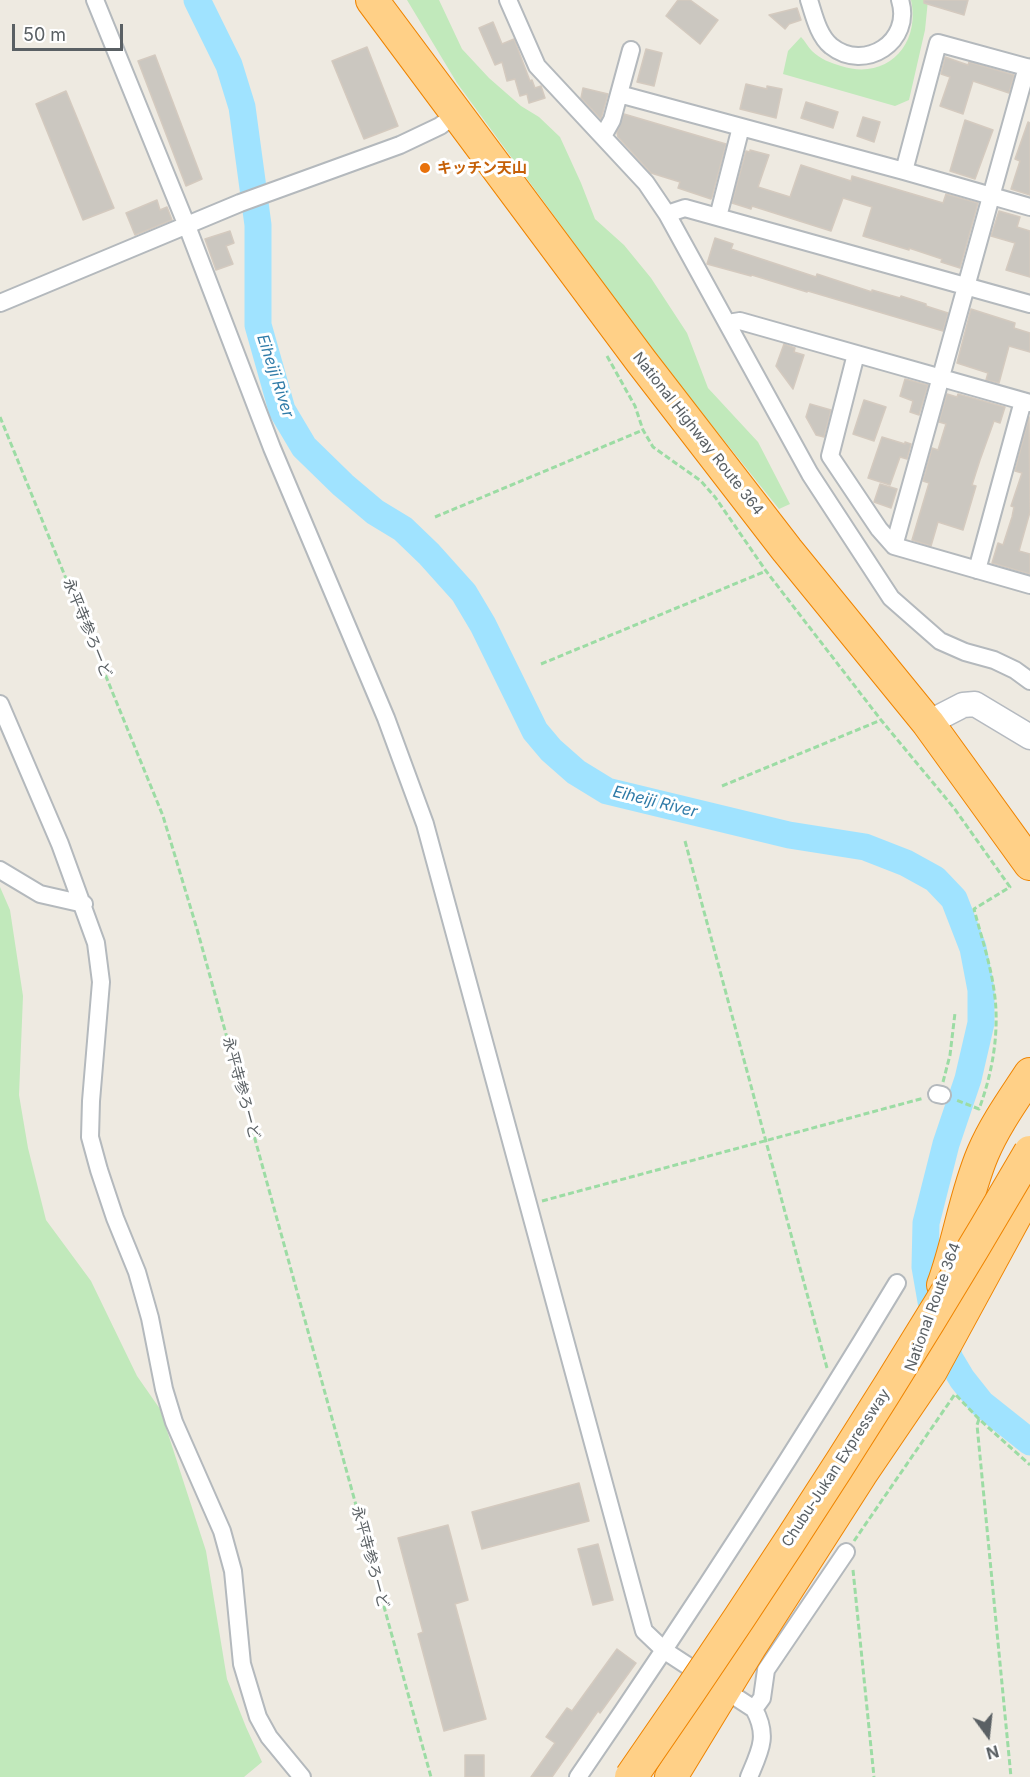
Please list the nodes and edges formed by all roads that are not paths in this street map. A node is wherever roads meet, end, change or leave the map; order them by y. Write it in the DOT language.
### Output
graph roads {
  1 [pos="95,0"];
  2 [pos="372,0"];
  3 [pos="508,0"];
  4 [pos="809,0"];
  5 [pos="900,0"];
  6 [pos="631,50"];
  7 [pos="1029,68"];
  8 [pos="619,94"];
  9 [pos="456,114"];
  10 [pos="741,127"];
  11 [pos="603,136"];
  12 [pos="904,171"];
  13 [pos="991,196"];
  14 [pos="1030,207"];
  15 [pos="667,214"];
  16 [pos="718,217"];
  17 [pos="187,226"];
  18 [pos="965,285"];
  19 [pos="0,303"];
  20 [pos="1030,304"];
  21 [pos="728,323"];
  22 [pos="856,354"];
  23 [pos="939,378"];
  24 [pos="1027,402"];
  25 [pos="894,546"];
  26 [pos="977,570"];
  27 [pos="1030,585"];
  28 [pos="1030,681"];
  29 [pos="0,704"];
  30 [pos="928,723"];
  31 [pos="1030,737"];
  32 [pos="1030,864"];
  33 [pos="0,870"];
  34 [pos="84,904"];
  35 [pos="1030,1074"];
  36 [pos="1030,1152"];
  37 [pos="1030,1190"];
  38 [pos="897,1283"];
  39 [pos="925,1360"];
  40 [pos="846,1552"];
  41 [pos="665,1651"];
  42 [pos="724,1689"];
  43 [pos="754,1709"];
  44 [pos="302,1777"];
  45 [pos="578,1777"];
  46 [pos="631,1777"];
  47 [pos="671,1777"];
  48 [pos="749,1777"];
  1 -- 17 [label="street"];
  2 -- 9 [label="highway, National Highway Route 364"];
  3 -- 11 [label="street"];
  4 -- 5 [label="street"];
  6 -- 8 [label="street"];
  7 -- 12 [label="street"];
  7 -- 13 [label="street"];
  8 -- 10 [label="street"];
  8 -- 11 [label="street"];
  9 -- 17 [label="street"];
  9 -- 30 [label="highway, National Highway Route 364"];
  10 -- 12 [label="street"];
  10 -- 16 [label="street"];
  11 -- 15 [label="street"];
  12 -- 13 [label="street"];
  13 -- 14 [label="street"];
  13 -- 18 [label="street"];
  15 -- 16 [label="street"];
  15 -- 21 [label="street"];
  16 -- 18 [label="street"];
  17 -- 19 [label="street"];
  17 -- 41 [label="street"];
  18 -- 20 [label="street"];
  18 -- 23 [label="street"];
  21 -- 22 [label="street"];
  21 -- 28 [label="street"];
  22 -- 23 [label="street"];
  22 -- 25 [label="street"];
  23 -- 24 [label="street"];
  23 -- 25 [label="street"];
  24 -- 26 [label="street"];
  25 -- 26 [label="street"];
  26 -- 27 [label="street"];
  29 -- 34 [label="street"];
  30 -- 31 [label="main road"];
  30 -- 32 [label="highway, National Highway Route 364"];
  33 -- 34 [label="street"];
  34 -- 44 [label="street"];
  35 -- 39 [label="highway, National Route 364, bridge"];
  36 -- 46 [label="highway, Chubu-Jukan Expressway, bridge"];
  37 -- 39 [label="highway, National Route 364"];
  38 -- 41 [label="street"];
  39 -- 42 [label="highway, National Route 364"];
  40 -- 43 [label="street"];
  41 -- 42 [label="street"];
  41 -- 45 [label="street"];
  42 -- 43 [label="street"];
  42 -- 47 [label="highway, National Route 364"];
  43 -- 48 [label="street"];
}
